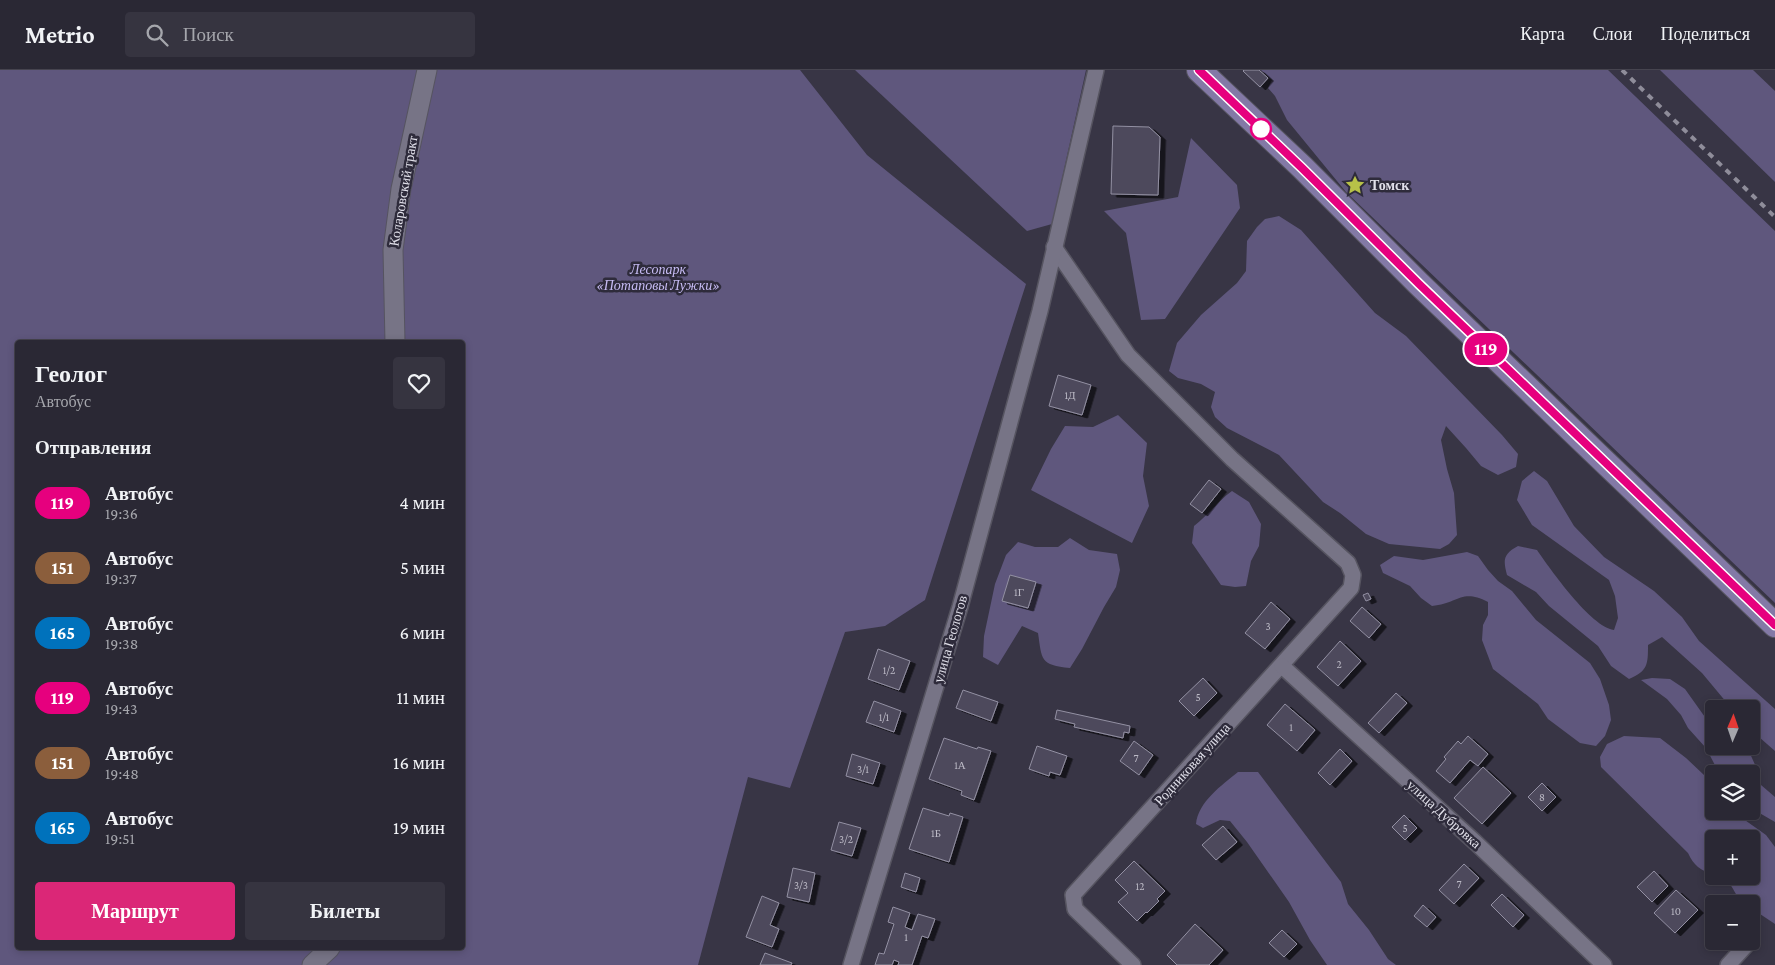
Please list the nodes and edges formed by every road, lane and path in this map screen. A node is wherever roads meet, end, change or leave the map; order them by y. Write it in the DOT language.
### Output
graph roads {
  1 [pos="427,70"];
  2 [pos="1096,70"];
  3 [pos="1199,70"];
  4 [pos="1054,247"];
  5 [pos="395,340"];
  6 [pos="1775,625"];
  7 [pos="1282,666"];
  8 [pos="328,950"];
  9 [pos="1742,950"];
  10 [pos="312,965"];
  11 [pos="851,965"];
  12 [pos="1133,965"];
  13 [pos="1604,965"];
  14 [pos="1728,965"];
  1 -- 5 [label="street, Коларовский тракт"];
  2 -- 4 [label="street, улица Геологов"];
  3 -- 6 [label="main road"];
  4 -- 7 [label="street, Родниковая улица"];
  4 -- 11 [label="street, улица Геологов"];
  7 -- 12 [label="street, Родниковая улица"];
  7 -- 13 [label="street, улица Дубровка"];
  8 -- 10 [label="street"];
  9 -- 14 [label="street"];
}
